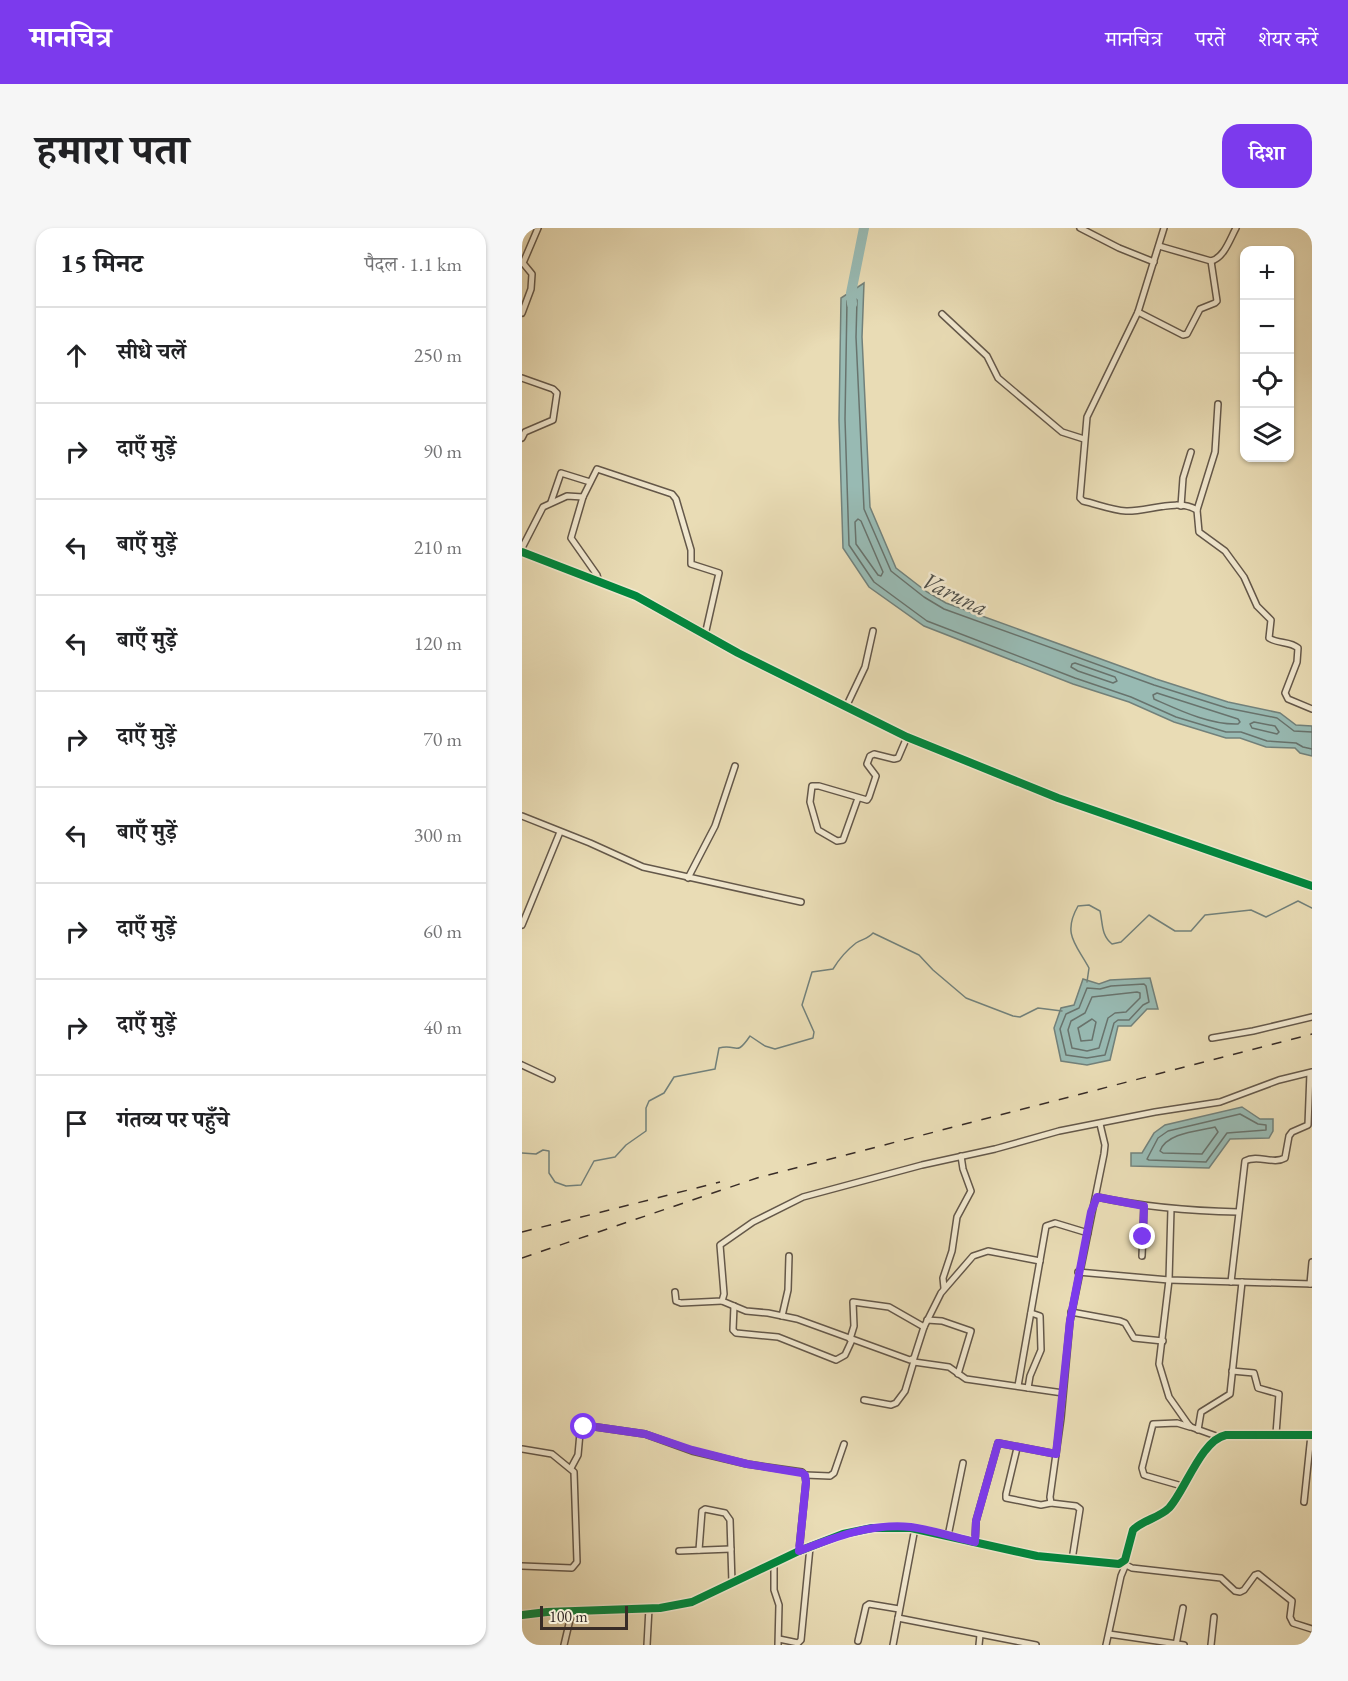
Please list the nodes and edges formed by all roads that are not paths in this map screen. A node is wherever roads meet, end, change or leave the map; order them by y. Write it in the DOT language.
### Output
graph roads {
  1 [pos="538,228"];
  2 [pos="1080,228"];
  3 [pos="1164,228"];
  4 [pos="1236,228"];
  5 [pos="1159,246"];
  6 [pos="1211,261"];
  7 [pos="1154,262"];
  8 [pos="522,310"];
  9 [pos="1138,312"];
  10 [pos="942,314"];
  11 [pos="522,378"];
  12 [pos="1218,404"];
  13 [pos="522,438"];
  14 [pos="1084,439"];
  15 [pos="1191,452"];
  16 [pos="590,482"];
  17 [pos="583,497"];
  18 [pos="551,502"];
  19 [pos="1181,506"];
  20 [pos="1197,510"];
  21 [pos="522,550"];
  22 [pos="599,582"];
  23 [pos="873,631"];
  24 [pos="705,635"];
  25 [pos="846,707"];
  26 [pos="1312,709"];
  27 [pos="907,737"];
  28 [pos="735,766"];
  29 [pos="858,798"];
  30 [pos="522,816"];
  31 [pos="560,832"];
  32 [pos="688,878"];
  33 [pos="1312,886"];
  34 [pos="801,902"];
  35 [pos="522,925"];
  36 [pos="1312,1017"];
  37 [pos="1212,1038"];
  38 [pos="522,1065"];
  39 [pos="1311,1072"];
  40 [pos="552,1078"];
  41 [pos="1100,1124"];
  42 [pos="961,1156"];
  43 [pos="1097,1197"];
  44 [pos="1144,1206"];
  45 [pos="1171,1209"];
  46 [pos="1238,1212"];
  47 [pos="1088,1233"];
  48 [pos="789,1256"];
  49 [pos="1142,1256"];
  50 [pos="1040,1261"];
  51 [pos="1312,1262"];
  52 [pos="1078,1272"];
  53 [pos="1169,1280"];
  54 [pos="1231,1282"];
  55 [pos="1242,1282"];
  56 [pos="1311,1284"];
  57 [pos="944,1288"];
  58 [pos="675,1292"];
  59 [pos="722,1301"];
  60 [pos="734,1306"];
  61 [pos="1071,1312"];
  62 [pos="1031,1313"];
  63 [pos="782,1316"];
  64 [pos="927,1320"];
  65 [pos="924,1327"];
  66 [pos="851,1339"];
  67 [pos="1163,1341"];
  68 [pos="914,1360"];
  69 [pos="1232,1371"];
  70 [pos="958,1374"];
  71 [pos="1018,1386"];
  72 [pos="1028,1388"];
  73 [pos="1063,1394"];
  74 [pos="864,1400"];
  75 [pos="1191,1427"];
  76 [pos="1198,1430"];
  77 [pos="1276,1434"];
  78 [pos="1312,1435"];
  79 [pos="1219,1437"];
  80 [pos="844,1444"];
  81 [pos="1017,1448"];
  82 [pos="522,1449"];
  83 [pos="1056,1454"];
  84 [pos="963,1463"];
  85 [pos="571,1468"];
  86 [pos="805,1475"];
  87 [pos="1182,1486"];
  88 [pos="1304,1502"];
  89 [pos="1051,1503"];
  90 [pos="915,1528"];
  91 [pos="948,1536"];
  92 [pos="975,1542"];
  93 [pos="810,1547"];
  94 [pos="731,1549"];
  95 [pos="699,1550"];
  96 [pos="679,1551"];
  97 [pos="799,1551"];
  98 [pos="1072,1560"];
  99 [pos="774,1563"];
  100 [pos="1124,1564"];
  101 [pos="522,1566"];
  102 [pos="732,1583"];
  103 [pos="649,1608"];
  104 [pos="1183,1608"];
  105 [pos="899,1609"];
  106 [pos="572,1611"];
  107 [pos="522,1616"];
  108 [pos="1214,1617"];
  109 [pos="897,1618"];
  110 [pos="1312,1629"];
  111 [pos="1109,1634"];
  112 [pos="980,1635"];
  113 [pos="858,1641"];
  114 [pos="778,1642"];
  115 [pos="1176,1644"];
  116 [pos="564,1645"];
  117 [pos="646,1645"];
  118 [pos="893,1645"];
  119 [pos="979,1645"];
  120 [pos="1036,1645"];
  121 [pos="1106,1645"];
  122 [pos="1184,1645"];
  123 [pos="1210,1645"];
  1 -- 8 [label="street"];
  2 -- 7 [label="street"];
  3 -- 5 [label="street"];
  4 -- 6 [label="street"];
  5 -- 6 [label="street"];
  5 -- 7 [label="street"];
  6 -- 9 [label="street"];
  7 -- 9 [label="street"];
  9 -- 14 [label="street"];
  10 -- 14 [label="street"];
  11 -- 13 [label="street"];
  12 -- 20 [label="street"];
  14 -- 19 [label="street"];
  15 -- 19 [label="street"];
  16 -- 17 [label="street"];
  16 -- 18 [label="street"];
  16 -- 24 [label="street"];
  17 -- 18 [label="street"];
  17 -- 22 [label="street"];
  18 -- 21 [label="street"];
  19 -- 20 [label="street"];
  20 -- 26 [label="street"];
  21 -- 22 [label="street"];
  22 -- 24 [label="street"];
  23 -- 25 [label="street"];
  24 -- 25 [label="street"];
  25 -- 27 [label="street"];
  27 -- 29 [label="street"];
  27 -- 33 [label="street"];
  28 -- 32 [label="street"];
  29 -- 29 [label="street"];
  30 -- 31 [label="street"];
  31 -- 32 [label="street"];
  31 -- 35 [label="street"];
  32 -- 34 [label="street"];
  36 -- 37 [label="street"];
  38 -- 40 [label="street"];
  39 -- 41 [label="street"];
  39 -- 46 [label="street"];
  41 -- 42 [label="street"];
  41 -- 43 [label="street"];
  42 -- 57 [label="street"];
  42 -- 59 [label="street"];
  43 -- 44 [label="street"];
  43 -- 47 [label="street"];
  44 -- 45 [label="street"];
  44 -- 49 [label="street"];
  45 -- 46 [label="street"];
  45 -- 53 [label="street"];
  46 -- 54 [label="street"];
  47 -- 50 [label="street"];
  47 -- 52 [label="street"];
  48 -- 63 [label="street"];
  50 -- 57 [label="street"];
  50 -- 62 [label="street"];
  51 -- 56 [label="street"];
  52 -- 53 [label="street"];
  52 -- 61 [label="street"];
  53 -- 54 [label="street"];
  53 -- 67 [label="street"];
  54 -- 55 [label="street"];
  55 -- 56 [label="street"];
  55 -- 69 [label="street"];
  57 -- 64 [label="street"];
  58 -- 59 [label="street"];
  59 -- 60 [label="street"];
  60 -- 63 [label="street"];
  60 -- 66 [label="street"];
  61 -- 67 [label="street"];
  61 -- 73 [label="street"];
  62 -- 71 [label="street"];
  62 -- 72 [label="street"];
  63 -- 66 [label="street"];
  64 -- 65 [label="street"];
  64 -- 70 [label="street"];
  65 -- 66 [label="street"];
  65 -- 68 [label="street"];
  66 -- 68 [label="street"];
  67 -- 75 [label="street"];
  68 -- 70 [label="street"];
  68 -- 74 [label="street"];
  69 -- 76 [label="street"];
  69 -- 77 [label="street"];
  70 -- 71 [label="street"];
  71 -- 72 [label="street"];
  72 -- 73 [label="street"];
  73 -- 83 [label="street"];
  75 -- 76 [label="street"];
  75 -- 87 [label="street"];
  76 -- 79 [label="street"];
  77 -- 78 [label="street"];
  77 -- 79 [label="street"];
  78 -- 88 [label="street"];
  79 -- 87 [label="street"];
  80 -- 86 [label="street"];
  81 -- 83 [label="street"];
  81 -- 89 [label="street"];
  81 -- 92 [label="street"];
  82 -- 85 [label="street"];
  83 -- 89 [label="street"];
  84 -- 91 [label="street"];
  85 -- 86 [label="street"];
  85 -- 101 [label="street"];
  86 -- 97 [label="street"];
  87 -- 100 [label="street"];
  89 -- 98 [label="street"];
  90 -- 91 [label="street"];
  90 -- 93 [label="street"];
  90 -- 105 [label="street"];
  91 -- 92 [label="street"];
  92 -- 98 [label="street"];
  93 -- 97 [label="street"];
  93 -- 114 [label="street"];
  94 -- 95 [label="street"];
  94 -- 95 [label="street"];
  94 -- 102 [label="street"];
  95 -- 96 [label="street"];
  97 -- 99 [label="street"];
  98 -- 100 [label="street"];
  99 -- 102 [label="street"];
  99 -- 114 [label="street"];
  100 -- 110 [label="street"];
  100 -- 111 [label="street"];
  102 -- 103 [label="street"];
  103 -- 106 [label="street"];
  103 -- 117 [label="street"];
  104 -- 115 [label="street"];
  105 -- 109 [label="street"];
  105 -- 113 [label="street"];
  106 -- 107 [label="street"];
  106 -- 116 [label="street"];
  108 -- 123 [label="street"];
  109 -- 112 [label="street"];
  109 -- 118 [label="street"];
  111 -- 115 [label="street"];
  111 -- 121 [label="street"];
  112 -- 119 [label="street"];
  112 -- 120 [label="street"];
  115 -- 122 [label="street"];
}
